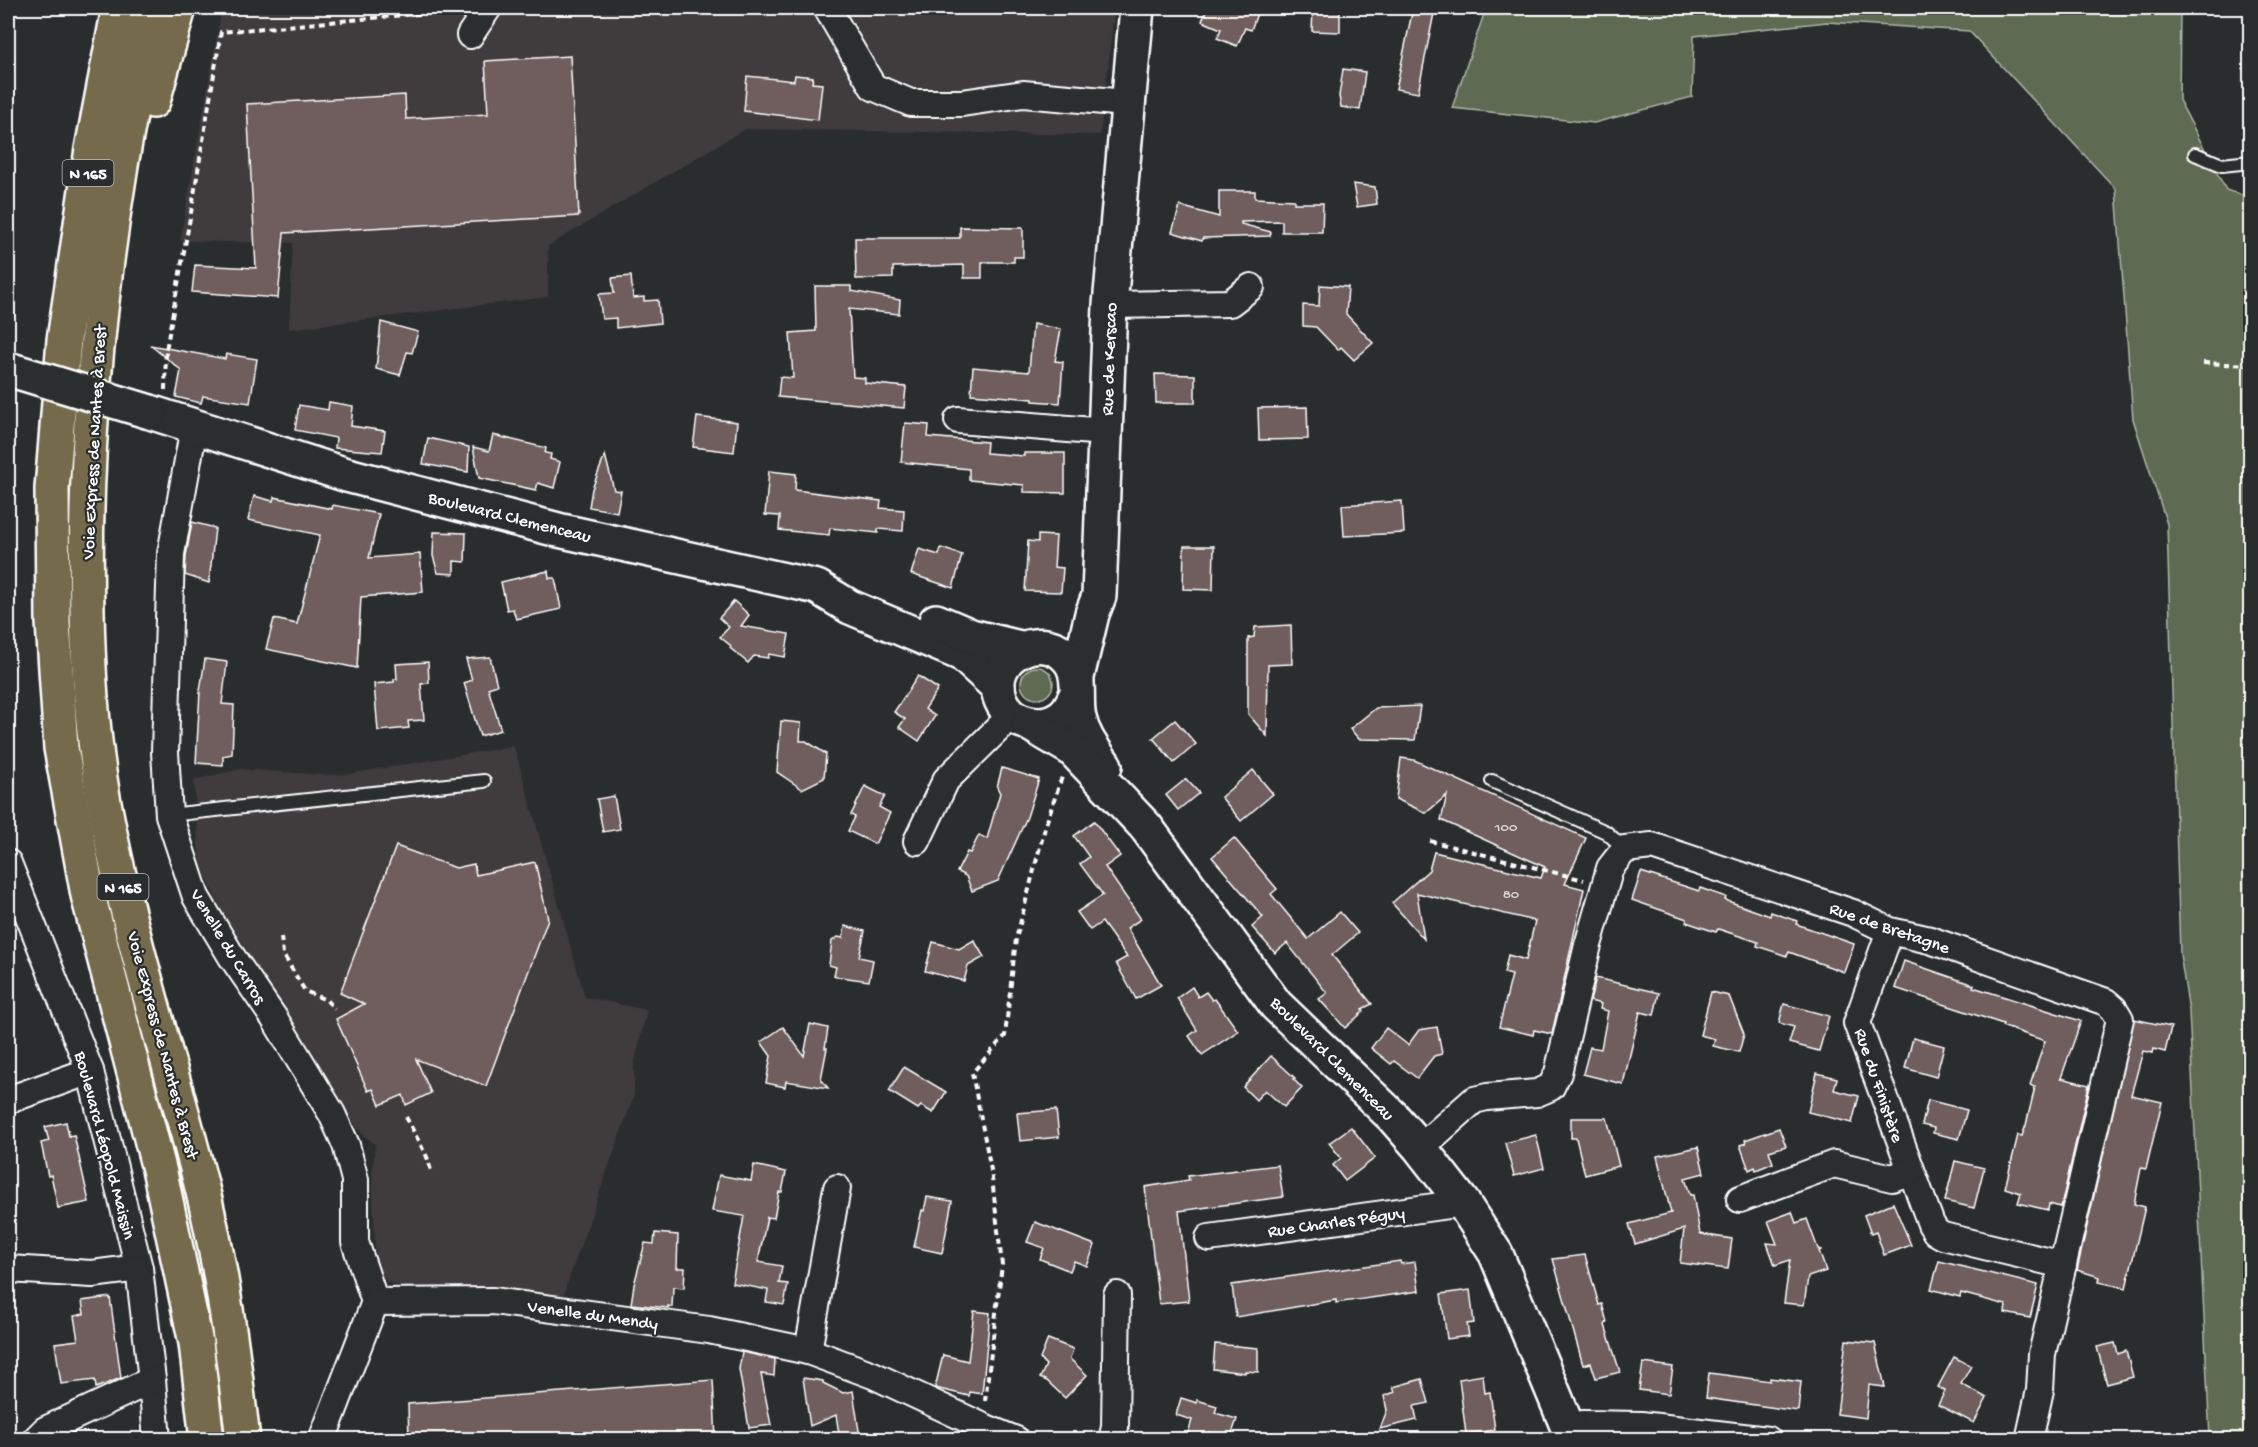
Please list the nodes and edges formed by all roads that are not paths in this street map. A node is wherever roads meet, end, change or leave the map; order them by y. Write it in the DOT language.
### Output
graph roads {
  1 [pos="118,8"];
  2 [pos="151,8"];
  3 [pos="179,8"];
  4 [pos="488,8"];
  5 [pos="827,8"];
  6 [pos="1137,8"];
  7 [pos="470,35"];
  8 [pos="1127,103"];
  9 [pos="2195,154"];
  10 [pos="2250,162"];
  11 [pos="1251,287"];
  12 [pos="1110,305"];
  13 [pos="99,325"];
  14 [pos="8,369"];
  15 [pos="170,419"];
  16 [pos="958,420"];
  17 [pos="1105,432"];
  18 [pos="817,587"];
  19 [pos="1092,614"];
  20 [pos="1030,647"];
  21 [pos="1077,685"];
  22 [pos="1013,708"];
  23 [pos="484,781"];
  24 [pos="1492,781"];
  25 [pos="169,814"];
  26 [pos="1146,827"];
  27 [pos="918,841"];
  28 [pos="1625,849"];
  29 [pos="8,863"];
  30 [pos="1890,931"];
  31 [pos="90,1071"];
  32 [pos="8,1100"];
  33 [pos="1420,1148"];
  34 [pos="1911,1171"];
  35 [pos="837,1188"];
  36 [pos="1740,1198"];
  37 [pos="1463,1203"];
  38 [pos="1209,1238"];
  39 [pos="139,1268"];
  40 [pos="8,1269"];
  41 [pos="2061,1273"];
  42 [pos="1117,1295"];
  43 [pos="375,1302"];
  44 [pos="808,1352"];
  45 [pos="152,1380"];
  46 [pos="1571,1433"];
  47 [pos="35,1440"];
  48 [pos="157,1440"];
  49 [pos="207,1440"];
  50 [pos="243,1440"];
  51 [pos="322,1440"];
  52 [pos="1016,1440"];
  53 [pos="1112,1440"];
  54 [pos="1768,1440"];
  55 [pos="2029,1440"];
  1 -- 49 [label="highway, Voie Express de Nantes à Brest / N 165"];
  2 -- 13 [label="highway, Voie Express de Nantes à Brest / N 165"];
  3 -- 13 [label="highway"];
  4 -- 7 [label="street"];
  5 -- 8 [label="street"];
  6 -- 8 [label="street, Rue de Kerscao"];
  8 -- 12 [label="street, Rue de Kerscao"];
  9 -- 10 [label="lane"];
  11 -- 12 [label="street"];
  12 -- 17 [label="street, Rue de Kerscao"];
  13 -- 50 [label="highway, Voie Express de Nantes à Brest / N 165"];
  14 -- 15 [label="street, Boulevard Clemenceau, bridge"];
  15 -- 18 [label="street, Boulevard Clemenceau"];
  15 -- 25 [label="street, Venelle du Carros"];
  16 -- 17 [label="street"];
  17 -- 19 [label="street, Rue de Kerscao"];
  18 -- 20 [label="street"];
  18 -- 22 [label="street, Boulevard Clemenceau"];
  19 -- 20 [label="street"];
  19 -- 21 [label="street, Rue de Kerscao"];
  20 -- 21 [label="street"];
  20 -- 22 [label="street"];
  21 -- 22 [label="street"];
  21 -- 26 [label="street"];
  22 -- 26 [label="street, Boulevard Clemenceau"];
  22 -- 27 [label="street"];
  23 -- 25 [label="lane"];
  24 -- 28 [label="lane"];
  25 -- 43 [label="street, Venelle du Carros"];
  26 -- 33 [label="street, Boulevard Clemenceau"];
  28 -- 30 [label="street, Rue de Bretagne"];
  28 -- 33 [label="street"];
  29 -- 31 [label="street, Boulevard Léopold Maissin"];
  30 -- 34 [label="street, Rue du Finistère"];
  30 -- 41 [label="street, Rue de Bretagne"];
  31 -- 32 [label="street"];
  31 -- 39 [label="street, Boulevard Léopold Maissin"];
  33 -- 37 [label="street, Boulevard Clemenceau"];
  34 -- 36 [label="street"];
  34 -- 41 [label="street, Rue du Finistère"];
  35 -- 44 [label="street"];
  37 -- 38 [label="street, Rue Charles Péguy"];
  37 -- 46 [label="street, Boulevard Clemenceau"];
  39 -- 40 [label="street"];
  39 -- 45 [label="street, Boulevard Léopold Maissin"];
  41 -- 55 [label="street, Rue de Bretagne"];
  42 -- 53 [label="street"];
  43 -- 44 [label="street, Venelle du Mendy"];
  43 -- 51 [label="street"];
  44 -- 52 [label="street, Venelle du Mendy"];
  45 -- 47 [label="street"];
  45 -- 48 [label="street, Boulevard Léopold Maissin"];
  46 -- 54 [label="street"];
}
